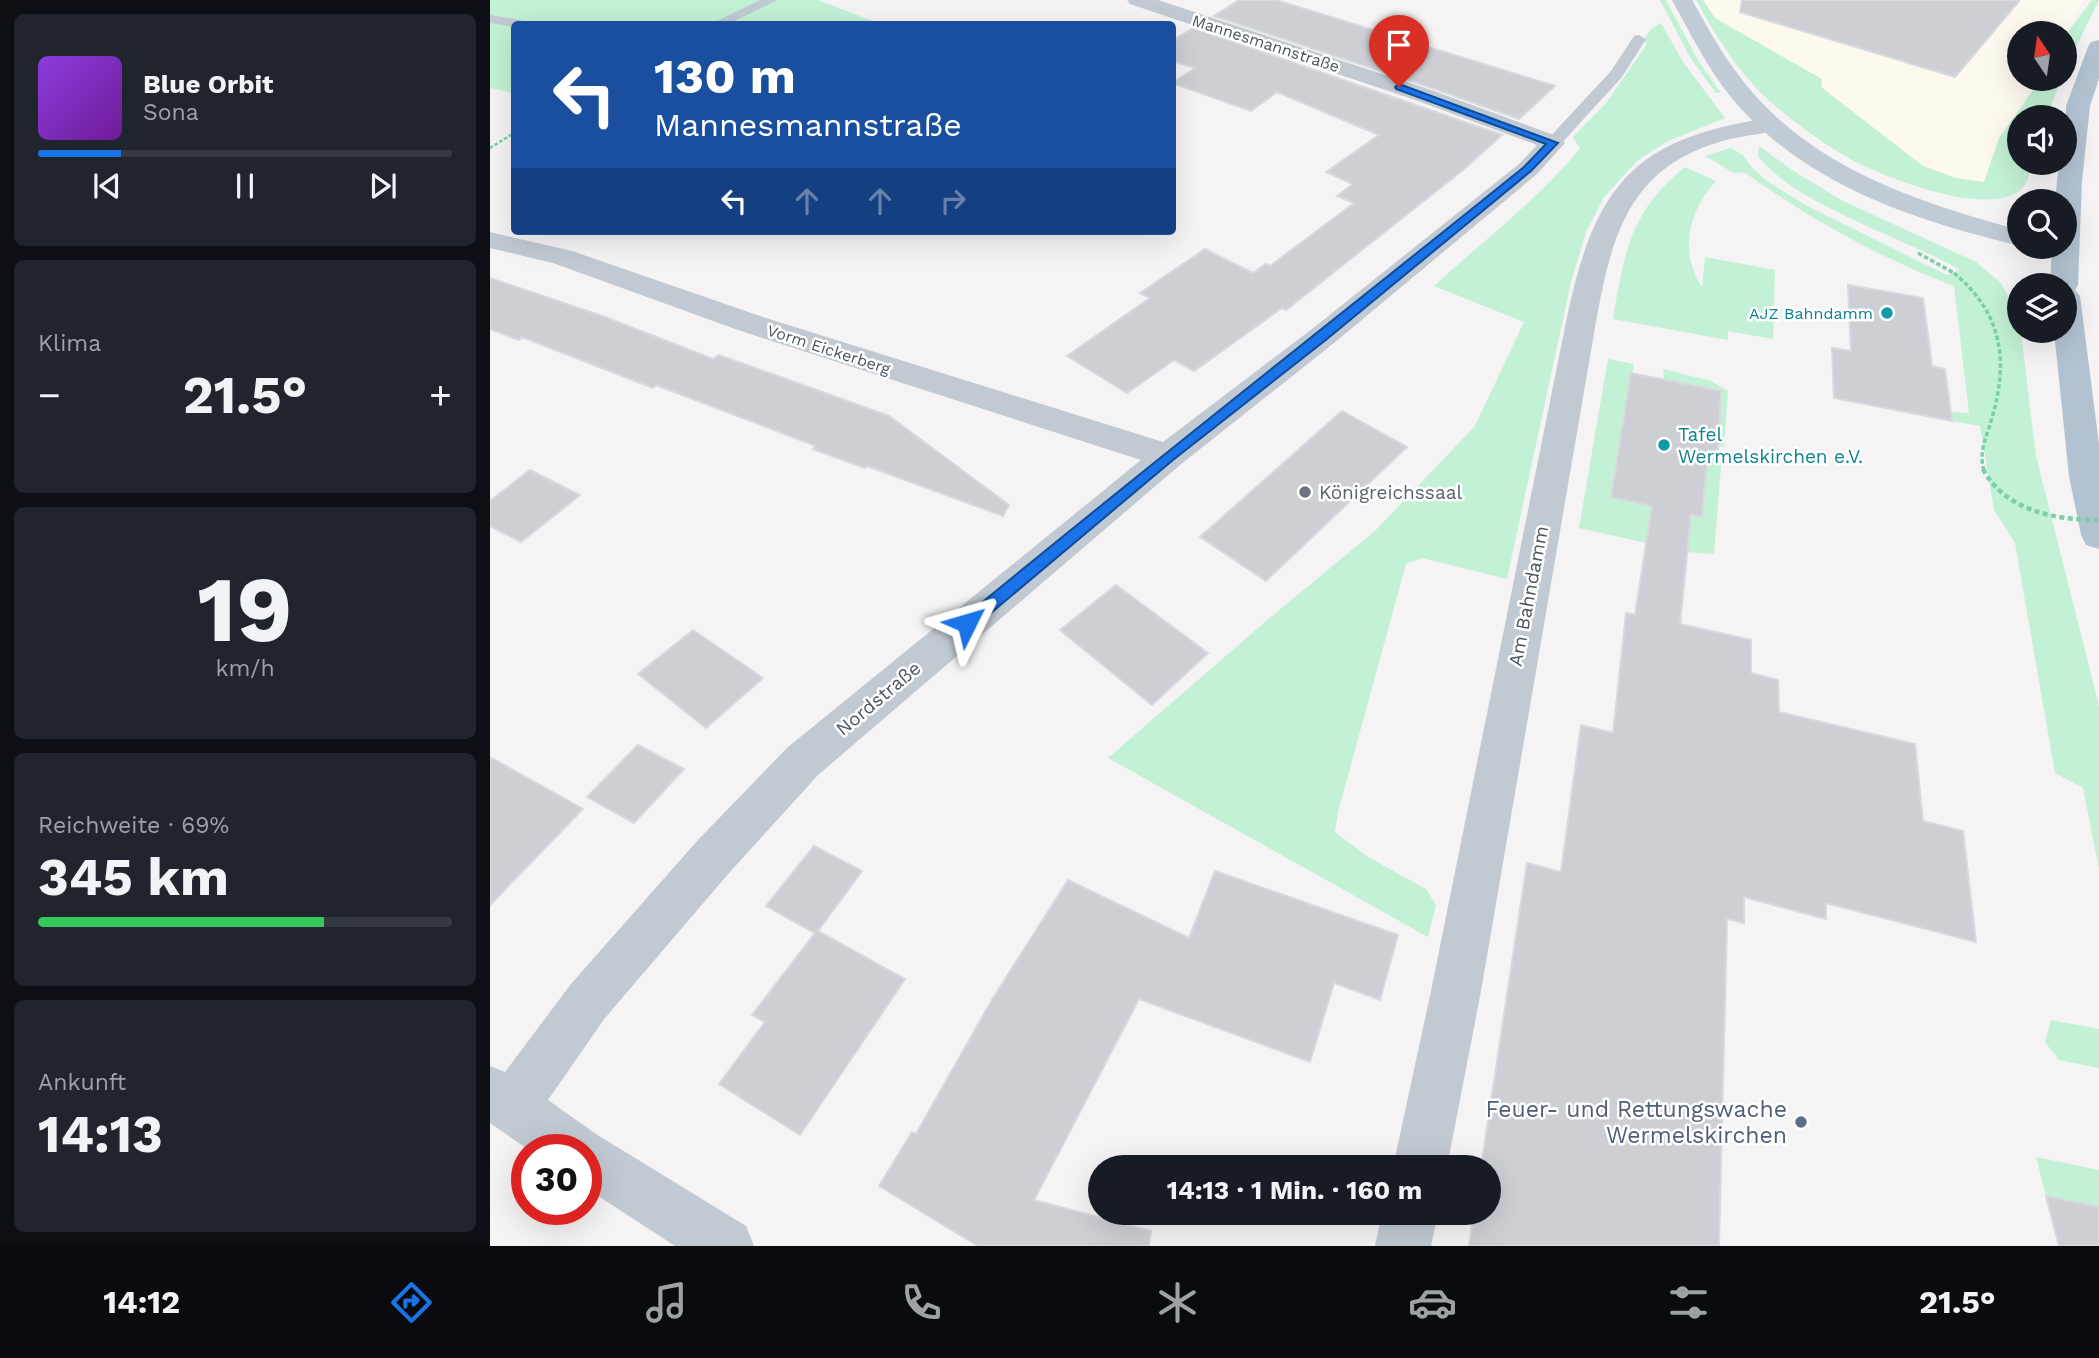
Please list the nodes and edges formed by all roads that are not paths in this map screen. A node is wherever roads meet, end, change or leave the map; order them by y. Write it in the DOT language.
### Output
graph roads {
  1 [pos="771,0"];
  2 [pos="1136,0"];
  3 [pos="1682,0"];
  4 [pos="490,19"];
  5 [pos="725,21"];
  6 [pos="511,22"];
  7 [pos="1639,39"];
  8 [pos="2099,47"];
  9 [pos="1770,125"];
  10 [pos="1553,143"];
  11 [pos="2068,189"];
  12 [pos="2007,235"];
  13 [pos="490,240"];
  14 [pos="2070,343"];
  15 [pos="1168,456"];
  16 [pos="2099,536"];
  17 [pos="502,1098"];
  18 [pos="553,1134"];
  19 [pos="1422,1155"];
  20 [pos="602,1167"];
  21 [pos="1407,1225"];
  22 [pos="726,1246"];
  23 [pos="1403,1246"];
  1 -- 5 [label="lane"];
  2 -- 10 [label="street, Mannesmannstraße"];
  3 -- 9 [label="main road"];
  4 -- 6 [label="lane"];
  7 -- 10 [label="lane, Nordstraße"];
  8 -- 11 [label="main road"];
  9 -- 12 [label="main road"];
  9 -- 19 [label="street, Am Bahndamm"];
  10 -- 15 [label="street, Nordstraße"];
  13 -- 15 [label="street, Vorm Eickerberg"];
  14 -- 16 [label="main road"];
  15 -- 17 [label="street, Nordstraße"];
  17 -- 18 [label="street"];
  20 -- 22 [label="street"];
  21 -- 23 [label="street"];
}
